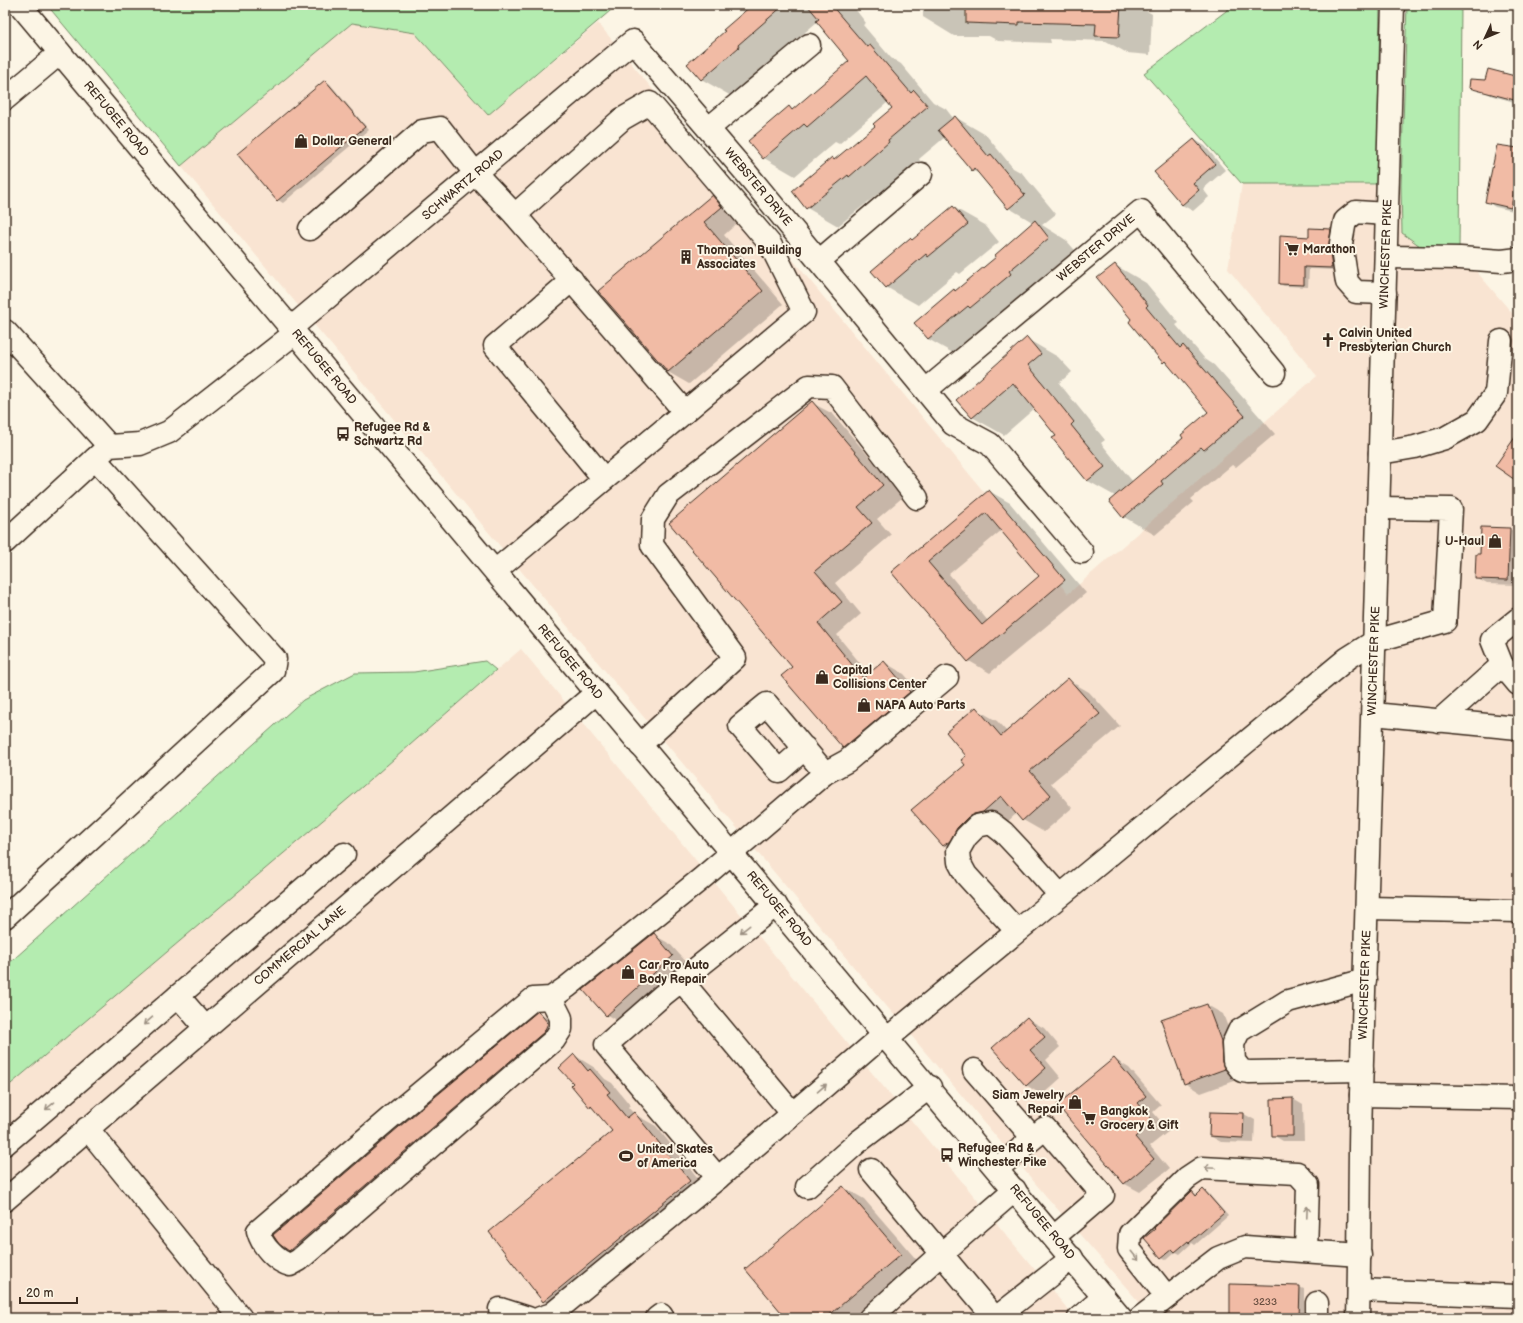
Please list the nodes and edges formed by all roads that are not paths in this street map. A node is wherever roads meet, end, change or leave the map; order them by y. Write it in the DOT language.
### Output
graph roads {
  1 [pos="20,5"];
  2 [pos="1393,5"];
  3 [pos="633,40"];
  4 [pos="809,45"];
  5 [pos="60,53"];
  6 [pos="5,99"];
  7 [pos="709,128"];
  8 [pos="476,174"];
  9 [pos="921,174"];
  10 [pos="1387,214"];
  11 [pos="515,215"];
  12 [pos="310,229"];
  13 [pos="1387,257"];
  14 [pos="1518,259"];
  15 [pos="819,261"];
  16 [pos="572,280"];
  17 [pos="1385,293"];
  18 [pos="5,331"];
  19 [pos="293,331"];
  20 [pos="1501,341"];
  21 [pos="1274,373"];
  22 [pos="926,390"];
  23 [pos="685,412"];
  24 [pos="102,453"];
  25 [pos="1380,453"];
  26 [pos="604,479"];
  27 [pos="917,498"];
  28 [pos="1378,508"];
  29 [pos="5,542"];
  30 [pos="1082,552"];
  31 [pos="495,571"];
  32 [pos="1518,619"];
  33 [pos="1374,641"];
  34 [pos="1502,665"];
  35 [pos="947,678"];
  36 [pos="1518,684"];
  37 [pos="596,692"];
  38 [pos="1373,714"];
  39 [pos="1439,721"];
  40 [pos="1518,728"];
  41 [pos="640,745"];
  42 [pos="805,748"];
  43 [pos="825,773"];
  44 [pos="731,853"];
  45 [pos="344,854"];
  46 [pos="1060,895"];
  47 [pos="776,905"];
  48 [pos="1367,908"];
  49 [pos="1518,911"];
  50 [pos="5,917"];
  51 [pos="1017,931"];
  52 [pos="681,980"];
  53 [pos="1365,980"];
  54 [pos="178,996"];
  55 [pos="551,998"];
  56 [pos="205,1027"];
  57 [pos="887,1036"];
  58 [pos="974,1070"];
  59 [pos="1362,1070"];
  60 [pos="930,1088"];
  61 [pos="1361,1095"];
  62 [pos="1518,1098"];
  63 [pos="792,1113"];
  64 [pos="86,1128"];
  65 [pos="1033,1138"];
  66 [pos="5,1144"];
  67 [pos="998,1168"];
  68 [pos="871,1170"];
  69 [pos="718,1178"];
  70 [pos="807,1187"];
  71 [pos="1015,1190"];
  72 [pos="5,1200"];
  73 [pos="1054,1237"];
  74 [pos="1306,1251"];
  75 [pos="941,1254"];
  76 [pos="1360,1255"];
  77 [pos="1072,1258"];
  78 [pos="1359,1290"];
  79 [pos="1518,1296"];
  80 [pos="1104,1297"];
  81 [pos="1167,1297"];
  82 [pos="500,1309"];
  83 [pos="241,1318"];
  84 [pos="528,1318"];
  85 [pos="540,1318"];
  86 [pos="657,1318"];
  87 [pos="664,1318"];
  88 [pos="870,1318"];
  89 [pos="996,1318"];
  90 [pos="1079,1318"];
  91 [pos="1121,1318"];
  92 [pos="1140,1318"];
  93 [pos="1358,1318"];
  1 -- 5 [label="main road, REFUGEE ROAD"];
  2 -- 10 [label="main road, WINCHESTER PIKE"];
  3 -- 7 [label="main road, WEBSTER DRIVE"];
  3 -- 8 [label="main road, SCHWARTZ ROAD"];
  4 -- 7 [label="main road"];
  5 -- 6 [label="main road"];
  5 -- 19 [label="main road, REFUGEE ROAD"];
  7 -- 15 [label="main road, WEBSTER DRIVE"];
  8 -- 11 [label="main road"];
  8 -- 12 [label="main road"];
  8 -- 19 [label="main road, SCHWARTZ ROAD"];
  9 -- 15 [label="main road"];
  10 -- 13 [label="main road, WINCHESTER PIKE"];
  10 -- 17 [label="main road"];
  11 -- 16 [label="main road"];
  11 -- 23 [label="main road"];
  13 -- 14 [label="main road"];
  13 -- 17 [label="main road, WINCHESTER PIKE"];
  15 -- 22 [label="main road, WEBSTER DRIVE"];
  16 -- 23 [label="main road"];
  16 -- 26 [label="main road"];
  17 -- 25 [label="main road, WINCHESTER PIKE"];
  18 -- 24 [label="main road"];
  19 -- 24 [label="main road, SCHWARTZ ROAD"];
  19 -- 31 [label="main road, REFUGEE ROAD"];
  20 -- 25 [label="main road"];
  21 -- 22 [label="main road, WEBSTER DRIVE"];
  22 -- 30 [label="main road, WEBSTER DRIVE"];
  23 -- 26 [label="main road"];
  24 -- 29 [label="main road"];
  24 -- 50 [label="main road"];
  25 -- 28 [label="main road, WINCHESTER PIKE"];
  26 -- 31 [label="main road"];
  27 -- 41 [label="main road"];
  28 -- 33 [label="main road, WINCHESTER PIKE"];
  28 -- 33 [label="main road"];
  31 -- 37 [label="main road, REFUGEE ROAD"];
  32 -- 34 [label="main road"];
  33 -- 38 [label="main road, WINCHESTER PIKE"];
  33 -- 46 [label="main road"];
  34 -- 36 [label="main road"];
  34 -- 39 [label="main road"];
  35 -- 43 [label="main road"];
  37 -- 41 [label="main road, REFUGEE ROAD"];
  37 -- 56 [label="main road, COMMERCIAL LANE"];
  38 -- 39 [label="main road"];
  38 -- 48 [label="main road, WINCHESTER PIKE"];
  39 -- 40 [label="main road"];
  41 -- 44 [label="main road, REFUGEE ROAD"];
  42 -- 43 [label="main road"];
  43 -- 44 [label="main road"];
  44 -- 47 [label="main road, REFUGEE ROAD"];
  44 -- 55 [label="main road"];
  45 -- 54 [label="main road"];
  46 -- 51 [label="main road"];
  46 -- 51 [label="main road"];
  47 -- 52 [label="main road, one-way"];
  47 -- 57 [label="main road, REFUGEE ROAD"];
  48 -- 49 [label="main road"];
  48 -- 53 [label="main road, WINCHESTER PIKE"];
  51 -- 57 [label="main road"];
  52 -- 63 [label="main road"];
  52 -- 69 [label="main road"];
  53 -- 59 [label="main road, WINCHESTER PIKE"];
  53 -- 59 [label="main road"];
  54 -- 56 [label="main road"];
  54 -- 66 [label="main road, one-way"];
  55 -- 55 [label="main road"];
  56 -- 64 [label="main road, COMMERCIAL LANE"];
  57 -- 60 [label="main road, REFUGEE ROAD"];
  63 -- 57 [label="main road, one-way"];
  58 -- 65 [label="main road"];
  59 -- 61 [label="main road, WINCHESTER PIKE"];
  60 -- 67 [label="main road, REFUGEE ROAD"];
  60 -- 70 [label="main road"];
  61 -- 62 [label="main road"];
  61 -- 76 [label="main road, WINCHESTER PIKE"];
  63 -- 69 [label="main road"];
  64 -- 72 [label="main road, COMMERCIAL LANE"];
  64 -- 83 [label="main road"];
  65 -- 67 [label="main road"];
  65 -- 73 [label="main road"];
  67 -- 71 [label="main road, REFUGEE ROAD"];
  68 -- 75 [label="main road"];
  69 -- 85 [label="main road"];
  71 -- 73 [label="main road, REFUGEE ROAD"];
  71 -- 75 [label="main road"];
  73 -- 77 [label="main road, REFUGEE ROAD"];
  74 -- 76 [label="main road"];
  74 -- 81 [label="main road"];
  74 -- 81 [label="main road, one-way"];
  75 -- 88 [label="main road"];
  75 -- 89 [label="main road"];
  76 -- 78 [label="main road, WINCHESTER PIKE"];
  77 -- 80 [label="main road, REFUGEE ROAD"];
  77 -- 89 [label="main road"];
  78 -- 79 [label="main road"];
  78 -- 93 [label="main road, WINCHESTER PIKE"];
  80 -- 90 [label="main road"];
  80 -- 91 [label="main road, REFUGEE ROAD"];
  81 -- 92 [label="main road"];
  82 -- 84 [label="main road"];
  86 -- 87 [label="main road"];
}
